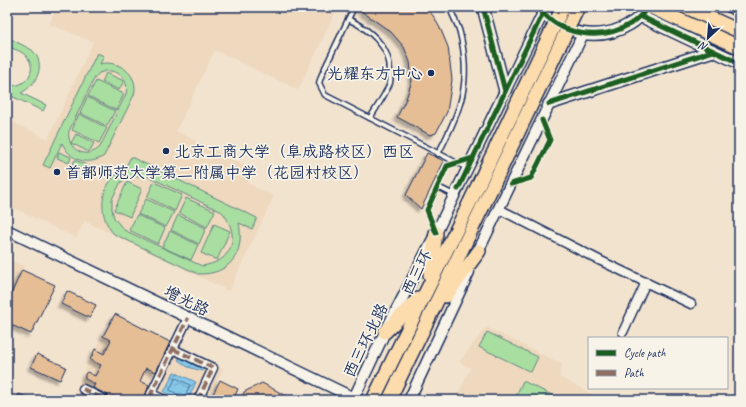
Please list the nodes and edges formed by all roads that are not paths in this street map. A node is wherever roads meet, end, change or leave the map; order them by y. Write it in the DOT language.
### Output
graph roads {
  1 [pos="354,7"];
  2 [pos="450,7"];
  3 [pos="483,7"];
  4 [pos="563,7"];
  5 [pos="578,7"];
  6 [pos="650,7"];
  7 [pos="686,7"];
  8 [pos="731,7"];
  9 [pos="541,10"];
  10 [pos="739,11"];
  11 [pos="640,16"];
  12 [pos="348,19"];
  13 [pos="682,30"];
  14 [pos="739,31"];
  15 [pos="583,34"];
  16 [pos="739,47"];
  17 [pos="713,51"];
  18 [pos="739,51"];
  19 [pos="739,63"];
  20 [pos="506,91"];
  21 [pos="550,104"];
  22 [pos="370,118"];
  23 [pos="438,154"];
  24 [pos="468,168"];
  25 [pos="438,187"];
  26 [pos="455,195"];
  27 [pos="499,209"];
  28 [pos="7,230"];
  29 [pos="436,233"];
  30 [pos="479,251"];
  31 [pos="646,282"];
  32 [pos="427,288"];
  33 [pos="691,304"];
  34 [pos="188,318"];
  35 [pos="426,323"];
  36 [pos="385,332"];
  37 [pos="623,332"];
  38 [pos="173,349"];
  39 [pos="83,389"];
  40 [pos="150,398"];
  41 [pos="353,399"];
  42 [pos="105,400"];
  43 [pos="165,400"];
  44 [pos="198,400"];
  45 [pos="373,400"];
  46 [pos="389,400"];
  47 [pos="409,400"];
  1 -- 12 [label="lane"];
  2 -- 23 [label="lane"];
  3 -- 20 [label="main road"];
  4 -- 32 [label="highway, 西三环, bridge"];
  5 -- 35 [label="highway, 西三环, bridge"];
  6 -- 11 [label="main road"];
  6 -- 16 [label="highway"];
  7 -- 14 [label="highway"];
  8 -- 10 [label="main road"];
  9 -- 15 [label="main road"];
  9 -- 20 [label="street, 西三环北路"];
  11 -- 13 [label="main road"];
  11 -- 15 [label="main road"];
  12 -- 22 [label="lane"];
  12 -- 22 [label="lane"];
  13 -- 17 [label="main road"];
  13 -- 18 [label="lane"];
  15 -- 21 [label="street"];
  17 -- 19 [label="main road"];
  17 -- 21 [label="main road"];
  20 -- 24 [label="street, 西三环北路"];
  21 -- 27 [label="street"];
  22 -- 23 [label="lane"];
  23 -- 24 [label="lane"];
  24 -- 26 [label="street, 西三环北路"];
  25 -- 26 [label="lane"];
  26 -- 29 [label="street, 西三环北路"];
  27 -- 30 [label="street"];
  27 -- 31 [label="street"];
  28 -- 34 [label="street, 增光路"];
  29 -- 32 [label="highway"];
  29 -- 36 [label="street, 西三环北路"];
  30 -- 35 [label="highway"];
  30 -- 47 [label="street"];
  31 -- 33 [label="street"];
  31 -- 37 [label="street"];
  32 -- 36 [label="highway"];
  32 -- 45 [label="highway, 西三环"];
  34 -- 38 [label="street"];
  34 -- 41 [label="street, 增光路"];
  35 -- 46 [label="highway, 西三环"];
  36 -- 41 [label="street, 西三环北路"];
  38 -- 40 [label="street"];
  38 -- 44 [label="street"];
  39 -- 42 [label="street"];
  40 -- 43 [label="street"];
}
